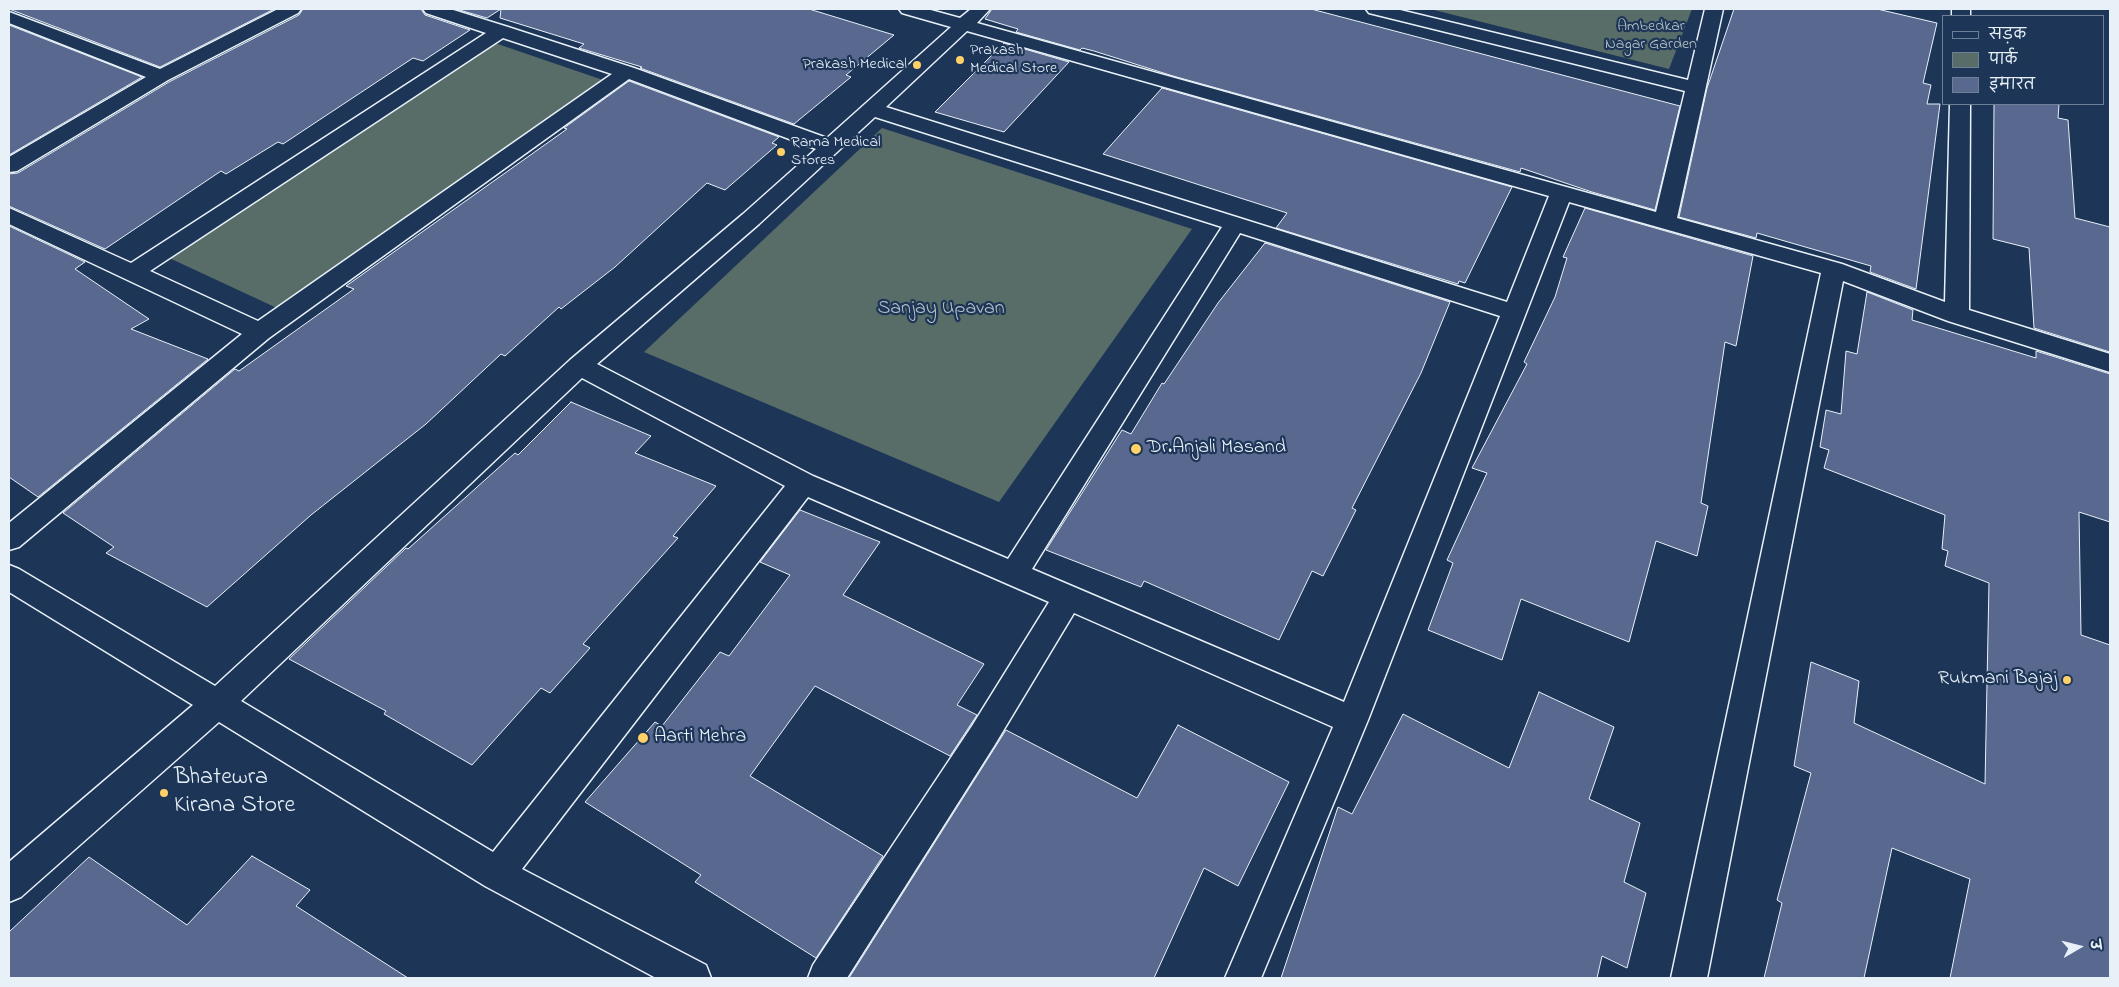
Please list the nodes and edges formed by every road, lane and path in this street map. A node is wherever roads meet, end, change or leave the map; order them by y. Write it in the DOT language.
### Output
graph roads {
  1 [pos="292,9"];
  2 [pos="432,9"];
  3 [pos="908,9"];
  4 [pos="1375,9"];
  5 [pos="1714,9"];
  6 [pos="9,17"];
  7 [pos="973,17"];
  8 [pos="501,31"];
  9 [pos="627,72"];
  10 [pos="161,76"];
  11 [pos="1695,88"];
  12 [pos="1960,105"];
  13 [pos="872,109"];
  14 [pos="831,147"];
  15 [pos="9,166"];
  16 [pos="1562,192"];
  17 [pos="9,215"];
  18 [pos="1665,221"];
  19 [pos="1235,224"];
  20 [pos="1834,268"];
  21 [pos="132,272"];
  22 [pos="1513,312"];
  23 [pos="1957,315"];
  24 [pos="260,332"];
  25 [pos="2110,363"];
  26 [pos="579,366"];
  27 [pos="803,484"];
  28 [pos="9,539"];
  29 [pos="1013,575"];
  30 [pos="9,577"];
  31 [pos="1067,598"];
  32 [pos="217,704"];
  33 [pos="1352,720"];
  34 [pos="497,874"];
  35 [pos="9,885"];
  36 [pos="693,978"];
  37 [pos="826,978"];
  38 [pos="1244,978"];
  39 [pos="1689,978"];
  1 -- 10 [label="street"];
  2 -- 8 [label="street"];
  3 -- 7 [label="street"];
  4 -- 11 [label="street"];
  5 -- 11 [label="street"];
  6 -- 10 [label="street"];
  7 -- 13 [label="street"];
  7 -- 16 [label="street"];
  8 -- 9 [label="street"];
  8 -- 21 [label="street"];
  9 -- 14 [label="street"];
  9 -- 24 [label="street"];
  10 -- 15 [label="street"];
  11 -- 18 [label="street"];
  12 -- 23 [label="street"];
  13 -- 14 [label="street"];
  13 -- 19 [label="street"];
  14 -- 26 [label="street"];
  16 -- 18 [label="street"];
  16 -- 22 [label="street"];
  17 -- 21 [label="street"];
  18 -- 20 [label="street"];
  19 -- 22 [label="street"];
  19 -- 29 [label="street"];
  20 -- 23 [label="street"];
  20 -- 39 [label="street"];
  21 -- 24 [label="street"];
  22 -- 33 [label="street"];
  23 -- 25 [label="street"];
  24 -- 28 [label="street"];
  26 -- 27 [label="street"];
  26 -- 32 [label="street"];
  27 -- 29 [label="street"];
  27 -- 34 [label="street"];
  29 -- 31 [label="street"];
  30 -- 32 [label="street"];
  31 -- 33 [label="street"];
  31 -- 37 [label="street"];
  32 -- 34 [label="street"];
  32 -- 35 [label="street"];
  33 -- 38 [label="street"];
  34 -- 36 [label="street"];
}
